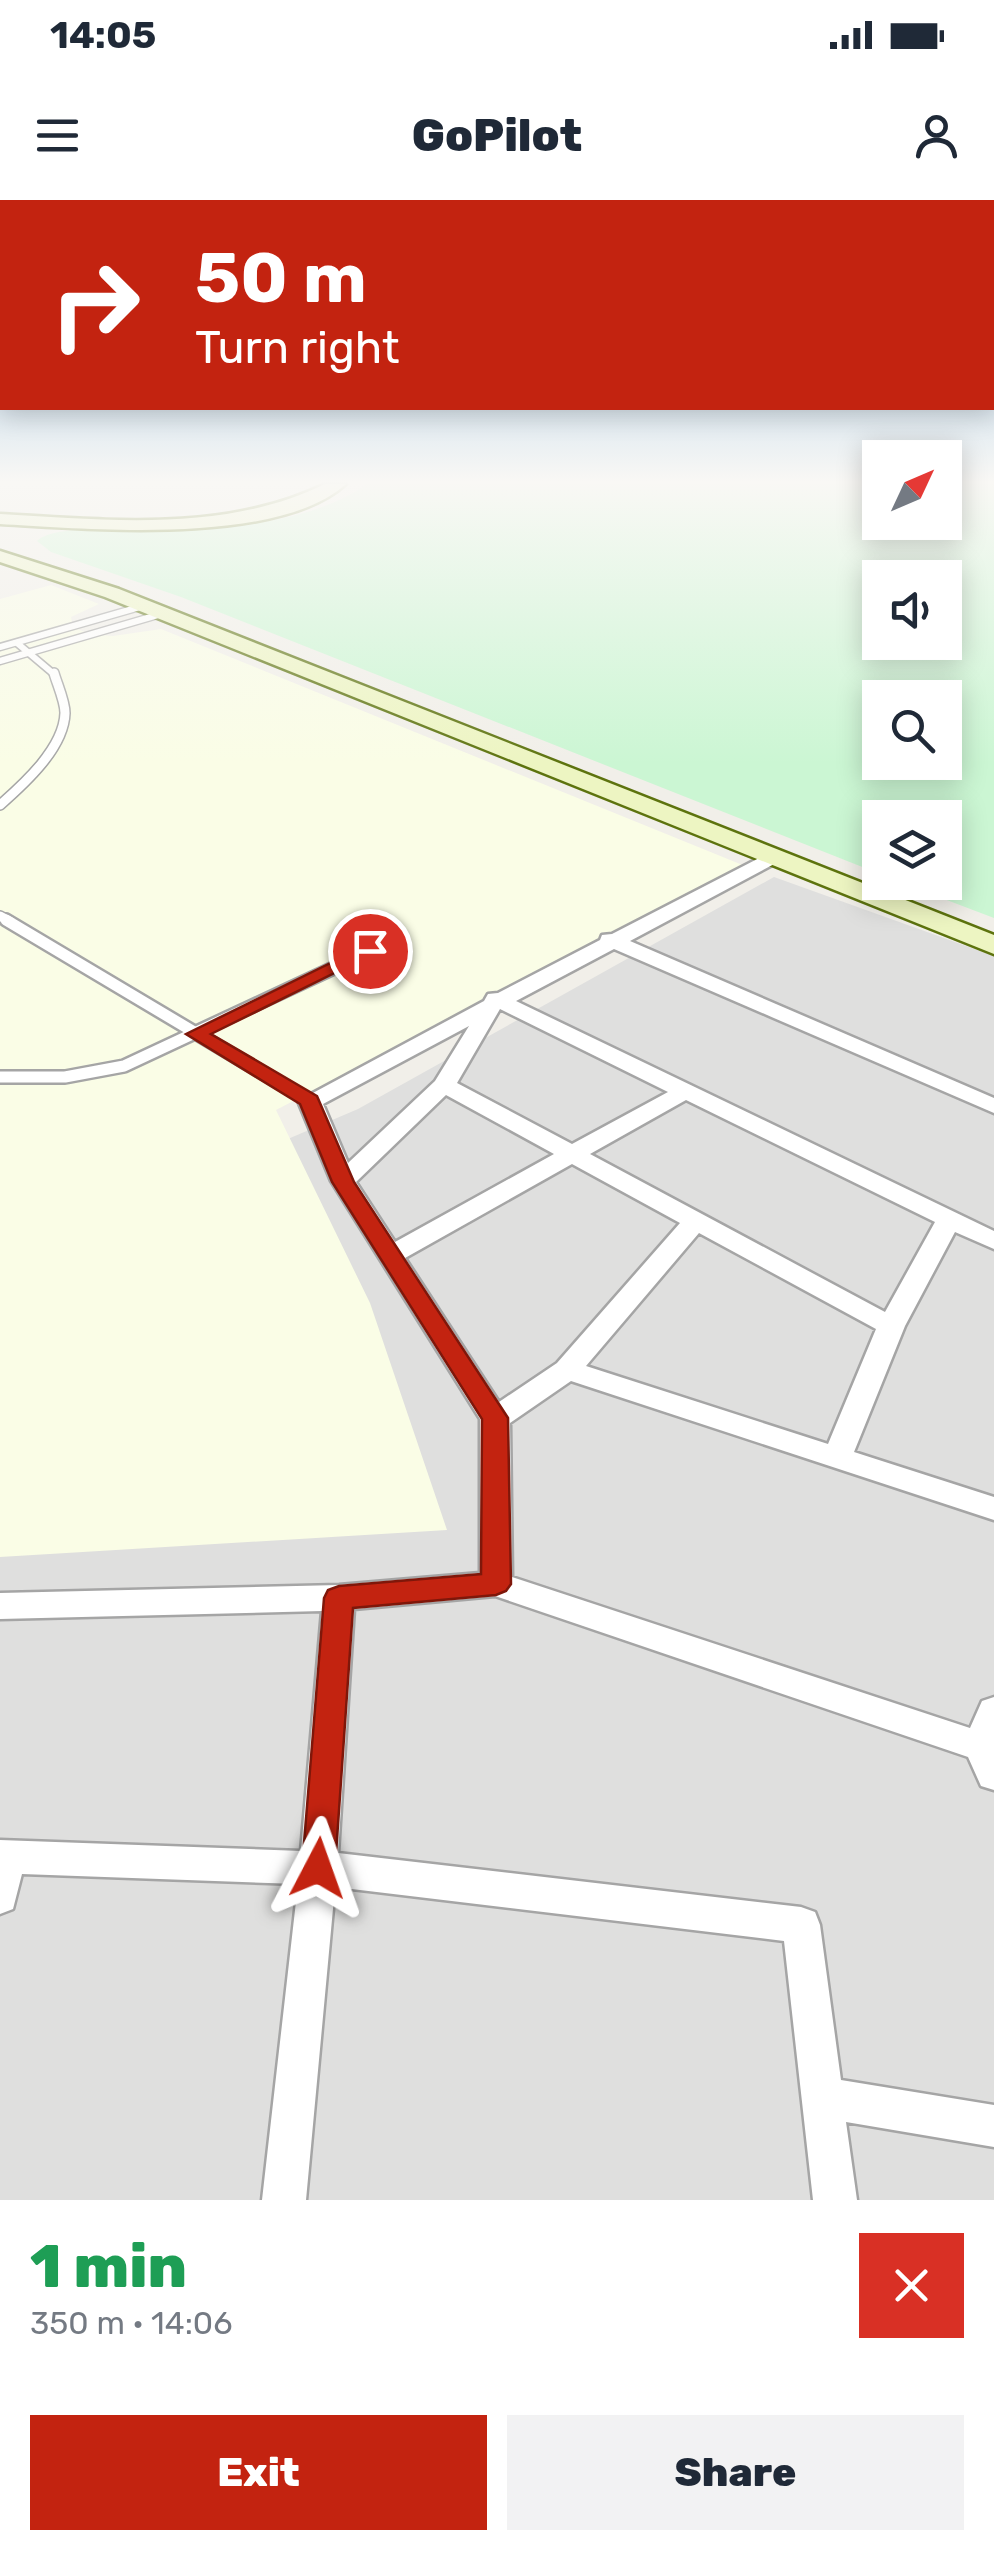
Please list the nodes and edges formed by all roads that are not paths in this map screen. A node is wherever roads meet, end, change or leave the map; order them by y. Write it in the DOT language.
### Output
graph roads {
  1 [pos="72,577"];
  2 [pos="77,577"];
  3 [pos="152,610"];
  4 [pos="16,643"];
  5 [pos="0,648"];
  6 [pos="33,651"];
  7 [pos="0,661"];
  8 [pos="0,805"];
  9 [pos="769,859"];
  10 [pos="0,916"];
  11 [pos="994,932"];
  12 [pos="610,939"];
  13 [pos="994,946"];
  14 [pos="370,951"];
  15 [pos="496,999"];
  16 [pos="196,1034"];
  17 [pos="0,1077"];
  18 [pos="444,1086"];
  19 [pos="686,1092"];
  20 [pos="310,1101"];
  21 [pos="994,1106"];
  22 [pos="577,1154"];
  23 [pos="343,1182"];
  24 [pos="697,1219"];
  25 [pos="950,1220"];
  26 [pos="994,1241"];
  27 [pos="393,1254"];
  28 [pos="891,1326"];
  29 [pos="568,1370"];
  30 [pos="495,1418"];
  31 [pos="837,1457"];
  32 [pos="994,1509"];
  33 [pos="496,1584"];
  34 [pos="339,1598"];
  35 [pos="0,1606"];
  36 [pos="994,1711"];
  37 [pos="990,1757"];
  38 [pos="3,1857"];
  39 [pos="318,1868"];
  40 [pos="0,1897"];
  41 [pos="825,2098"];
  42 [pos="994,2126"];
  43 [pos="284,2200"];
  44 [pos="835,2200"];
  1 -- 3 [label="main road"];
  2 -- 11 [label="main road"];
  3 -- 4 [label="lane"];
  3 -- 6 [label="lane"];
  3 -- 9 [label="main road"];
  4 -- 5 [label="lane"];
  4 -- 6 [label="lane"];
  6 -- 7 [label="lane"];
  6 -- 8 [label="lane"];
  9 -- 12 [label="street"];
  9 -- 13 [label="main road"];
  10 -- 16 [label="lane"];
  12 -- 15 [label="street"];
  12 -- 21 [label="street"];
  14 -- 16 [label="lane"];
  15 -- 18 [label="street"];
  15 -- 19 [label="street"];
  15 -- 20 [label="street"];
  16 -- 17 [label="lane"];
  16 -- 20 [label="lane"];
  18 -- 22 [label="street"];
  18 -- 23 [label="street"];
  19 -- 22 [label="street"];
  19 -- 25 [label="street"];
  20 -- 23 [label="street"];
  22 -- 24 [label="street"];
  22 -- 27 [label="street"];
  23 -- 27 [label="street"];
  24 -- 28 [label="street"];
  24 -- 29 [label="street"];
  25 -- 26 [label="street"];
  25 -- 28 [label="street"];
  27 -- 30 [label="street"];
  28 -- 31 [label="street"];
  29 -- 30 [label="street"];
  29 -- 31 [label="street"];
  30 -- 33 [label="street"];
  31 -- 32 [label="street"];
  33 -- 34 [label="street"];
  33 -- 37 [label="street"];
  34 -- 35 [label="street"];
  34 -- 39 [label="street"];
  36 -- 37 [label="street"];
  38 -- 39 [label="street"];
  38 -- 40 [label="street"];
  39 -- 41 [label="street"];
  39 -- 43 [label="street"];
  41 -- 42 [label="street"];
  41 -- 44 [label="street"];
}
